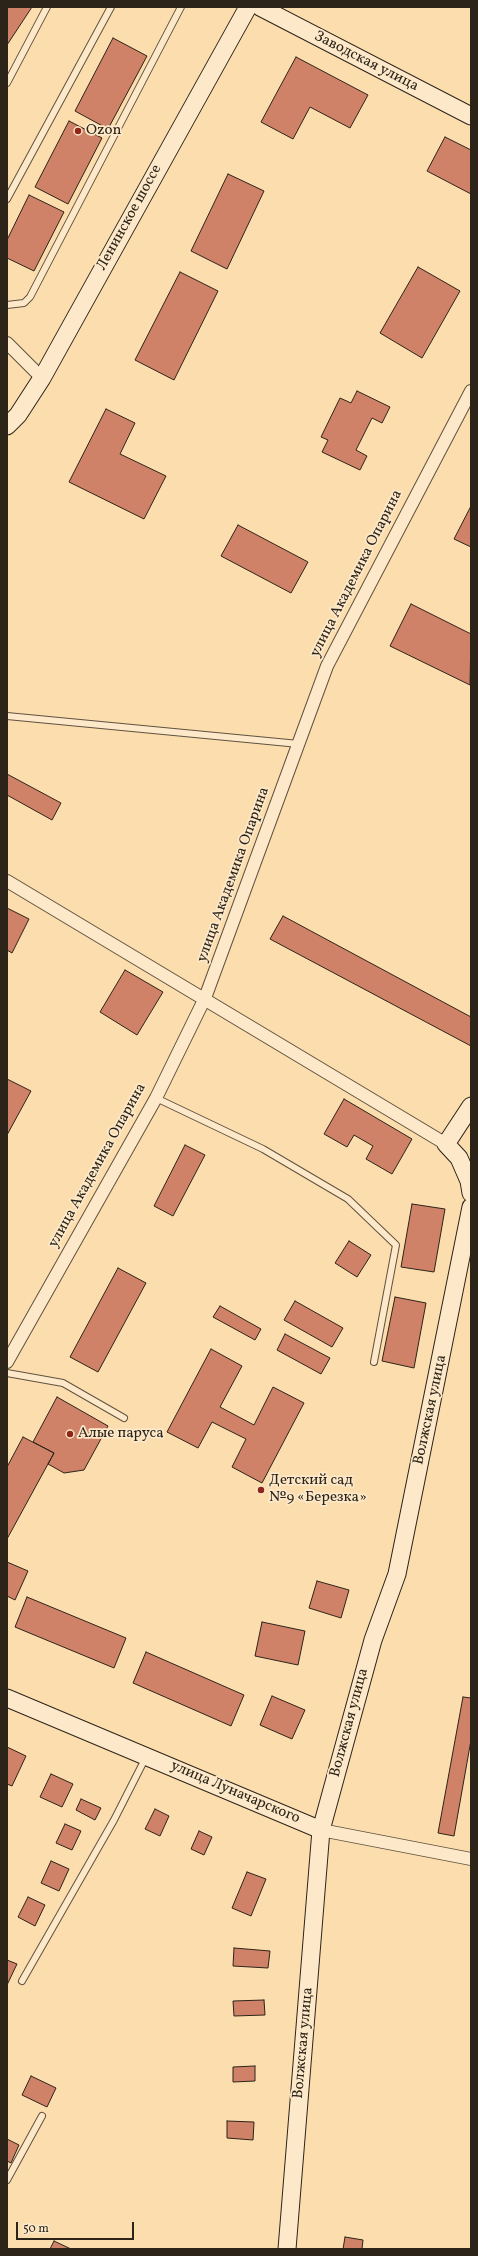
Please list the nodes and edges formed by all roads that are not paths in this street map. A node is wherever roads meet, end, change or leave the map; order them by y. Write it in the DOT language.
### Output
graph roads {
  1 [pos="47,7"];
  2 [pos="111,7"];
  3 [pos="181,7"];
  4 [pos="248,7"];
  5 [pos="260,7"];
  6 [pos="7,83"];
  7 [pos="471,116"];
  8 [pos="7,199"];
  9 [pos="7,305"];
  10 [pos="7,343"];
  11 [pos="42,378"];
  12 [pos="471,391"];
  13 [pos="7,426"];
  14 [pos="7,716"];
  15 [pos="299,744"];
  16 [pos="7,880"];
  17 [pos="205,998"];
  18 [pos="156,1098"];
  19 [pos="471,1106"];
  20 [pos="446,1144"];
  21 [pos="471,1193"];
  22 [pos="471,1207"];
  23 [pos="7,1362"];
  24 [pos="374,1362"];
  25 [pos="7,1373"];
  26 [pos="124,1418"];
  27 [pos="7,1698"];
  28 [pos="147,1756"];
  29 [pos="321,1830"];
  30 [pos="471,1859"];
  31 [pos="22,1981"];
  32 [pos="42,2116"];
  33 [pos="7,2180"];
  34 [pos="287,2249"];
  1 -- 6 [label="lane"];
  2 -- 8 [label="lane"];
  3 -- 9 [label="lane"];
  4 -- 11 [label="street, Ленинское шоссе"];
  5 -- 7 [label="street, Заводская улица"];
  10 -- 11 [label="street"];
  11 -- 13 [label="street, Ленинское шоссе"];
  12 -- 15 [label="street, улица Академика Опарина"];
  14 -- 15 [label="lane"];
  15 -- 17 [label="street, улица Академика Опарина"];
  16 -- 17 [label="street"];
  17 -- 18 [label="street, улица Академика Опарина"];
  17 -- 20 [label="street"];
  18 -- 23 [label="street, улица Академика Опарина"];
  18 -- 24 [label="lane"];
  19 -- 20 [label="street"];
  20 -- 21 [label="street"];
  22 -- 29 [label="street, Волжская улица"];
  25 -- 26 [label="lane"];
  27 -- 28 [label="street, улица Луначарского"];
  28 -- 29 [label="street, улица Луначарского"];
  28 -- 31 [label="lane"];
  29 -- 30 [label="street, улица Луначарского"];
  29 -- 34 [label="street, Волжская улица"];
  32 -- 33 [label="lane"];
}
